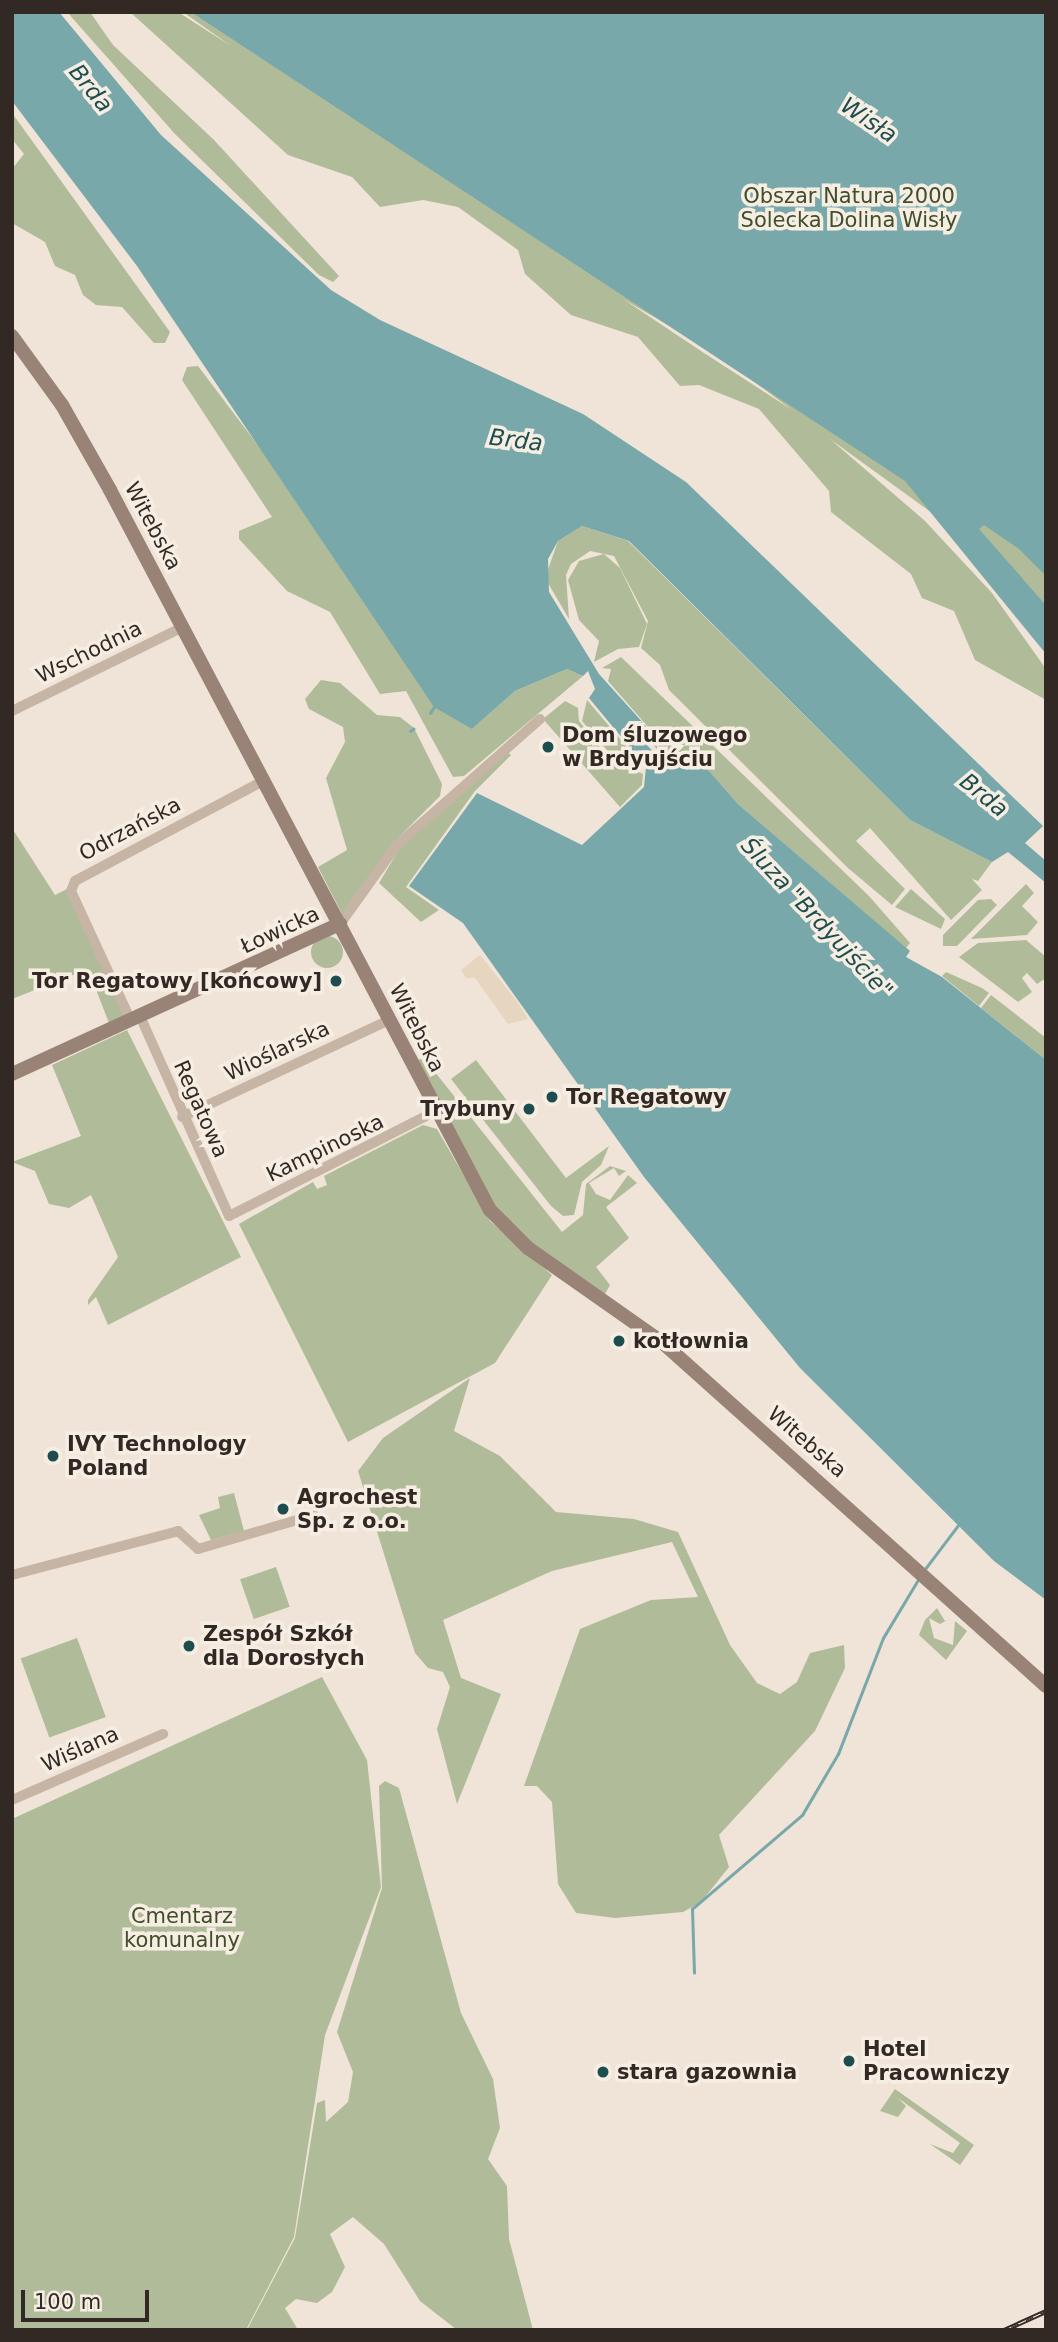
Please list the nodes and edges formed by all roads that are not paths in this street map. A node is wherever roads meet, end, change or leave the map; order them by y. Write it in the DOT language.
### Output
graph roads {
  1 [pos="12,335"];
  2 [pos="183,627"];
  3 [pos="12,711"];
  4 [pos="540,719"];
  5 [pos="265,780"];
  6 [pos="340,924"];
  7 [pos="135,1018"];
  8 [pos="389,1020"];
  9 [pos="12,1074"];
  10 [pos="436,1111"];
  11 [pos="182,1117"];
  12 [pos="229,1216"];
  13 [pos="314,1515"];
  14 [pos="12,1575"];
  15 [pos="1046,1686"];
  16 [pos="163,1734"];
  17 [pos="12,1800"];
  1 -- 2 [label="street, Witebska"];
  2 -- 3 [label="street, Wschodnia"];
  2 -- 5 [label="street, Witebska"];
  4 -- 6 [label="street, Łowicka"];
  5 -- 6 [label="street, Witebska"];
  5 -- 7 [label="street, Odrzańska"];
  6 -- 7 [label="street, Łowicka"];
  6 -- 8 [label="street, Witebska"];
  7 -- 9 [label="street, Łowicka"];
  7 -- 11 [label="street, Regatowa"];
  8 -- 10 [label="street, Witebska"];
  8 -- 11 [label="street, Wioślarska"];
  10 -- 12 [label="street, Kampinoska"];
  10 -- 15 [label="street, Witebska"];
  11 -- 12 [label="street, Regatowa"];
  13 -- 14 [label="street"];
  16 -- 17 [label="street, Wiślana"];
}
